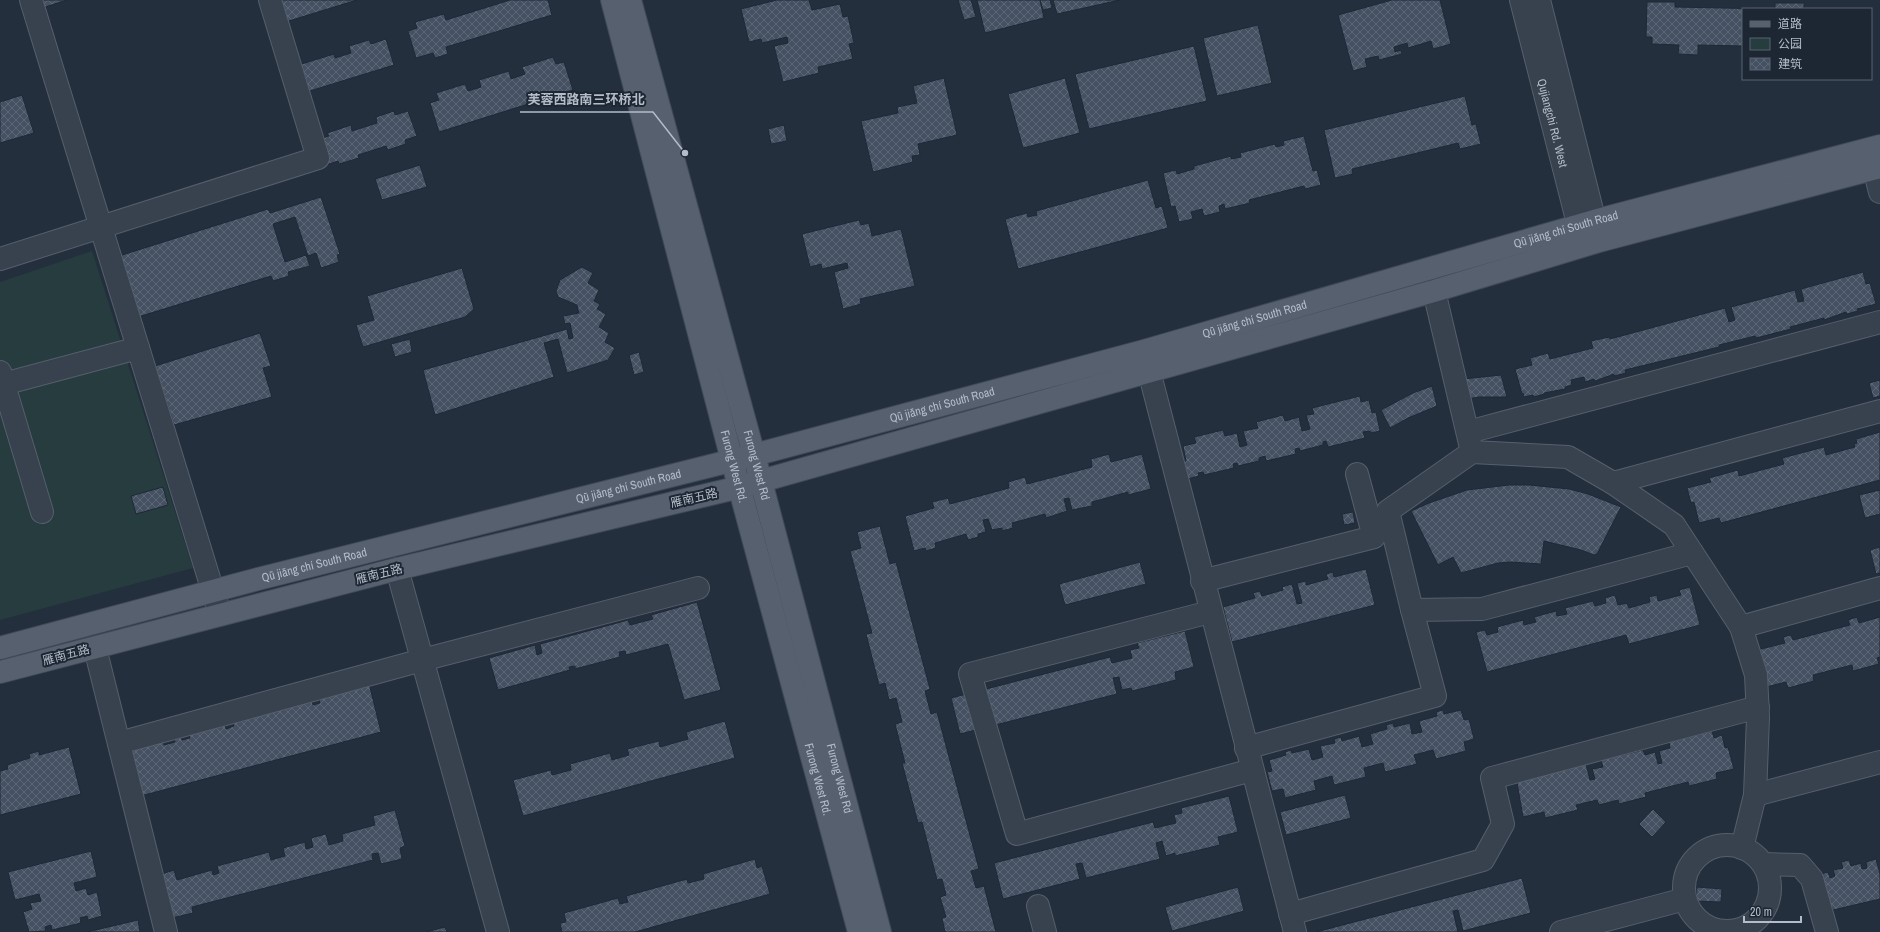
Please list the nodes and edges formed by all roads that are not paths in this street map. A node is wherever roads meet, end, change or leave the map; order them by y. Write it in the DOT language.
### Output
graph roads {
  1 [pos="31,0"];
  2 [pos="270,0"];
  3 [pos="612,0"];
  4 [pos="630,0"];
  5 [pos="1521,0"];
  6 [pos="1539,0"];
  7 [pos="1880,146"];
  8 [pos="1877,168"];
  9 [pos="1880,192"];
  10 [pos="101,227"];
  11 [pos="1589,234"];
  12 [pos="0,259"];
  13 [pos="1434,291"];
  14 [pos="1880,322"];
  15 [pos="138,348"];
  16 [pos="1149,371"];
  17 [pos="1,381"];
  18 [pos="1880,411"];
  19 [pos="1470,442"];
  20 [pos="754,455"];
  21 [pos="732,460"];
  22 [pos="1357,474"];
  23 [pos="1613,483"];
  24 [pos="750,484"];
  25 [pos="42,512"];
  26 [pos="1692,553"];
  27 [pos="397,569"];
  28 [pos="1202,581"];
  29 [pos="698,588"];
  30 [pos="1880,588"];
  31 [pos="213,591"];
  32 [pos="1412,610"];
  33 [pos="1210,612"];
  34 [pos="220,614"];
  35 [pos="1741,627"];
  36 [pos="0,648"];
  37 [pos="94,648"];
  38 [pos="422,660"];
  39 [pos="0,672"];
  40 [pos="1758,707"];
  41 [pos="118,743"];
  42 [pos="1246,748"];
  43 [pos="1880,762"];
  44 [pos="1252,770"];
  45 [pos="1755,795"];
  46 [pos="1742,848"];
  47 [pos="1763,864"];
  48 [pos="1686,900"];
  49 [pos="1038,906"];
  50 [pos="1693,925"];
  51 [pos="1290,926"];
  52 [pos="166,932"];
  53 [pos="498,932"];
  54 [pos="859,932"];
  55 [pos="880,932"];
  56 [pos="1045,932"];
  57 [pos="1561,932"];
  58 [pos="1827,932"];
  1 -- 10 [label="street"];
  2 -- 10 [label="street"];
  3 -- 21 [label="main road, Furong West Rd."];
  4 -- 20 [label="main road, Furong West Rd"];
  5 -- 11 [label="street, Qujiangchi Rd. West"];
  6 -- 11 [label="street, Qujiangchi Rd. West"];
  7 -- 11 [label="main road, Qū jiāng chí South Road"];
  8 -- 9 [label="street"];
  8 -- 11 [label="main road, Qū jiāng chí South Road"];
  10 -- 12 [label="street"];
  10 -- 15 [label="street"];
  11 -- 13 [label="main road, Qū jiāng chí South Road"];
  11 -- 20 [label="main road, Qū jiāng chí South Road"];
  13 -- 16 [label="main road, Qū jiāng chí South Road"];
  13 -- 19 [label="street"];
  14 -- 19 [label="street"];
  15 -- 17 [label="street"];
  15 -- 31 [label="street"];
  16 -- 24 [label="main road, Qū jiāng chí South Road"];
  16 -- 28 [label="street"];
  17 -- 25 [label="street"];
  18 -- 23 [label="street"];
  19 -- 23 [label="street"];
  19 -- 32 [label="street"];
  20 -- 21 [label="main road, Qū jiāng chí South Road"];
  20 -- 24 [label="main road, Furong West Rd"];
  21 -- 24 [label="main road, Furong West Rd."];
  21 -- 31 [label="main road, Qū jiāng chí South Road"];
  22 -- 28 [label="street"];
  23 -- 26 [label="street"];
  24 -- 27 [label="main road, 雁南五路"];
  24 -- 54 [label="main road, Furong West Rd."];
  24 -- 55 [label="main road, Furong West Rd"];
  26 -- 32 [label="street"];
  26 -- 35 [label="street"];
  27 -- 34 [label="main road, 雁南五路"];
  27 -- 38 [label="street"];
  28 -- 33 [label="street"];
  29 -- 38 [label="street"];
  30 -- 35 [label="street"];
  31 -- 34 [label="street"];
  31 -- 36 [label="main road, Qū jiāng chí South Road"];
  32 -- 42 [label="street"];
  33 -- 42 [label="street"];
  33 -- 44 [label="street"];
  34 -- 37 [label="main road, 雁南五路"];
  35 -- 40 [label="street"];
  37 -- 39 [label="main road, 雁南五路"];
  37 -- 41 [label="street"];
  38 -- 41 [label="street"];
  38 -- 53 [label="street"];
  40 -- 45 [label="street"];
  40 -- 51 [label="street"];
  41 -- 52 [label="street"];
  42 -- 44 [label="street"];
  43 -- 45 [label="street"];
  44 -- 51 [label="street"];
  45 -- 46 [label="street"];
  46 -- 47 [label="street"];
  46 -- 48 [label="street"];
  47 -- 50 [label="street"];
  47 -- 58 [label="street"];
  48 -- 50 [label="street"];
  48 -- 57 [label="street"];
  49 -- 56 [label="street"];
}
